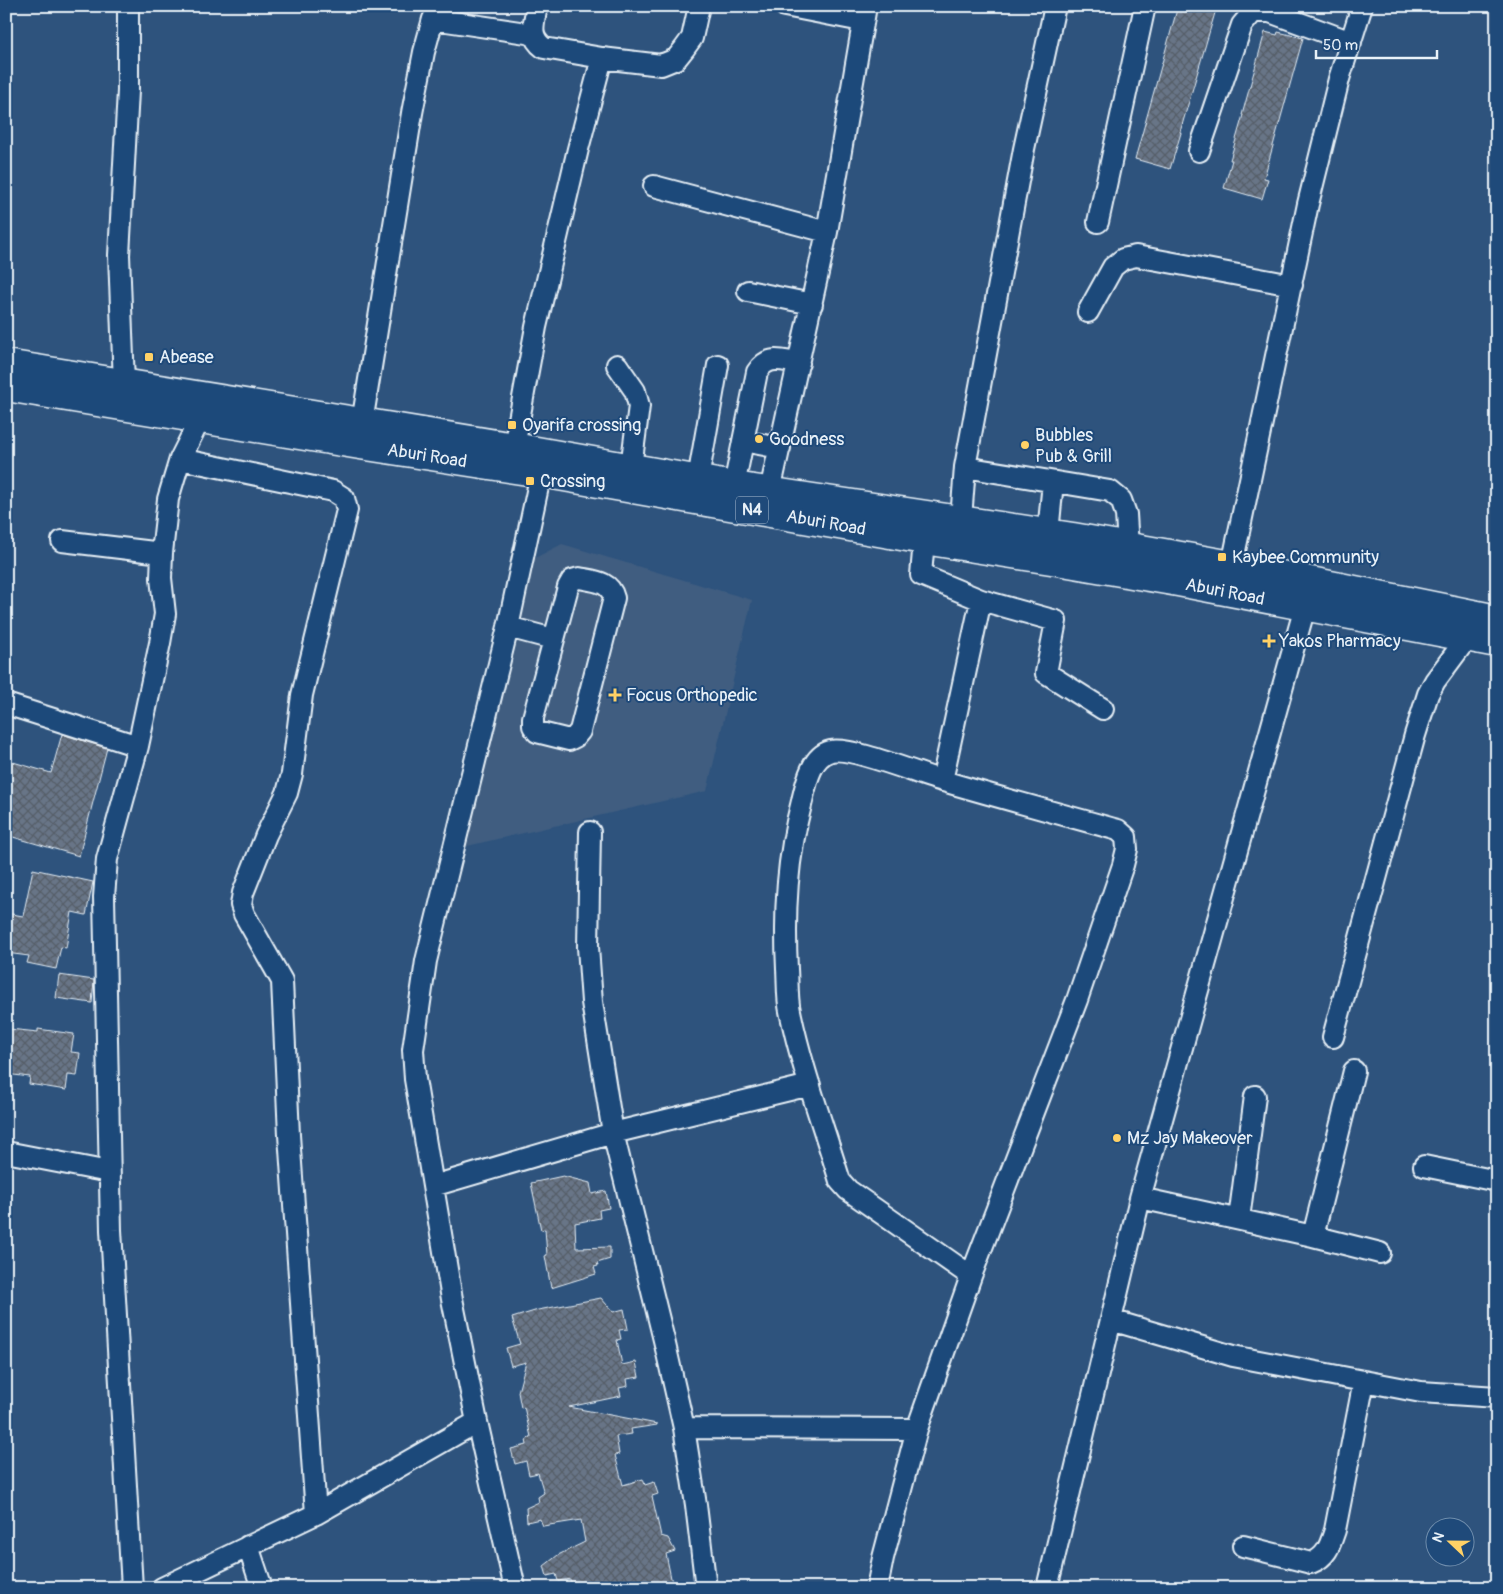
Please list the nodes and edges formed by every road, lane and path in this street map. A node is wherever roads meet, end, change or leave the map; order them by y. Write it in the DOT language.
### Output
graph roads {
  1 [pos="128,6"];
  2 [pos="537,6"];
  3 [pos="699,6"];
  4 [pos="785,6"];
  5 [pos="1055,6"];
  6 [pos="1145,6"];
  7 [pos="1362,6"];
  8 [pos="434,13"];
  9 [pos="864,14"];
  10 [pos="532,34"];
  11 [pos="1351,42"];
  12 [pos="602,58"];
  13 [pos="1199,151"];
  14 [pos="654,186"];
  15 [pos="1098,222"];
  16 [pos="827,232"];
  17 [pos="1292,285"];
  18 [pos="748,291"];
  19 [pos="812,304"];
  20 [pos="1088,312"];
  21 [pos="799,363"];
  22 [pos="6,364"];
  23 [pos="617,364"];
  24 [pos="718,365"];
  25 [pos="124,384"];
  26 [pos="6,387"];
  27 [pos="200,419"];
  28 [pos="362,423"];
  29 [pos="743,441"];
  30 [pos="514,447"];
  31 [pos="780,448"];
  32 [pos="180,459"];
  33 [pos="631,467"];
  34 [pos="965,467"];
  35 [pos="541,473"];
  36 [pos="698,479"];
  37 [pos="1054,482"];
  38 [pos="734,486"];
  39 [pos="770,491"];
  40 [pos="961,519"];
  41 [pos="926,527"];
  42 [pos="1048,533"];
  43 [pos="62,542"];
  44 [pos="1128,547"];
  45 [pos="162,553"];
  46 [pos="1232,565"];
  47 [pos="981,600"];
  48 [pos="1305,607"];
  49 [pos="1497,619"];
  50 [pos="508,628"];
  51 [pos="1467,638"];
  52 [pos="553,639"];
  53 [pos="1497,643"];
  54 [pos="6,704"];
  55 [pos="1103,709"];
  56 [pos="138,746"];
  57 [pos="942,781"];
  58 [pos="590,832"];
  59 [pos="1334,1037"];
  60 [pos="1354,1071"];
  61 [pos="810,1085"];
  62 [pos="1255,1096"];
  63 [pos="613,1133"];
  64 [pos="6,1152"];
  65 [pos="1424,1166"];
  66 [pos="109,1172"];
  67 [pos="1497,1181"];
  68 [pos="433,1186"];
  69 [pos="1140,1198"];
  70 [pos="1239,1219"];
  71 [pos="1313,1236"];
  72 [pos="1380,1253"];
  73 [pos="970,1276"];
  74 [pos="1111,1320"];
  75 [pos="1364,1381"];
  76 [pos="1497,1397"];
  77 [pos="477,1422"];
  78 [pos="684,1428"];
  79 [pos="917,1429"];
  80 [pos="316,1514"];
  81 [pos="248,1546"];
  82 [pos="1243,1546"];
  83 [pos="132,1588"];
  84 [pos="162,1588"];
  85 [pos="262,1588"];
  86 [pos="515,1588"];
  87 [pos="706,1588"];
  88 [pos="877,1588"];
  89 [pos="1047,1588"];
  1 -- 25 [label="street"];
  2 -- 10 [label="street"];
  3 -- 12 [label="street"];
  4 -- 9 [label="street"];
  5 -- 34 [label="street"];
  6 -- 15 [label="street"];
  7 -- 11 [label="street"];
  8 -- 10 [label="street"];
  8 -- 28 [label="street"];
  9 -- 16 [label="street"];
  10 -- 12 [label="street"];
  11 -- 13 [label="street"];
  11 -- 17 [label="street"];
  12 -- 30 [label="street"];
  14 -- 16 [label="street"];
  16 -- 19 [label="street"];
  17 -- 20 [label="street"];
  17 -- 46 [label="street"];
  18 -- 19 [label="street"];
  19 -- 21 [label="street"];
  21 -- 29 [label="street"];
  21 -- 31 [label="street"];
  22 -- 25 [label="highway, Aburi Road / N4"];
  23 -- 33 [label="street"];
  24 -- 36 [label="street"];
  25 -- 28 [label="highway, Aburi Road / N4"];
  26 -- 27 [label="highway, Aburi Road / N4"];
  27 -- 32 [label="street"];
  27 -- 35 [label="highway, Aburi Road / N4"];
  28 -- 30 [label="highway, Aburi Road / N4"];
  29 -- 31 [label="street"];
  29 -- 38 [label="street"];
  30 -- 33 [label="highway, Aburi Road / N4"];
  31 -- 39 [label="street"];
  32 -- 45 [label="street"];
  32 -- 80 [label="street"];
  33 -- 36 [label="highway, Aburi Road / N4"];
  34 -- 37 [label="street"];
  34 -- 40 [label="street"];
  35 -- 41 [label="highway, Aburi Road / N4"];
  35 -- 50 [label="street"];
  36 -- 38 [label="highway, Aburi Road / N4"];
  37 -- 42 [label="street"];
  37 -- 44 [label="street"];
  38 -- 39 [label="highway, Aburi Road / N4"];
  39 -- 41 [label="highway, Aburi Road / N4"];
  40 -- 41 [label="highway, Aburi Road / N4"];
  40 -- 42 [label="highway, Aburi Road / N4"];
  41 -- 47 [label="street"];
  41 -- 48 [label="highway, Aburi Road / N4"];
  42 -- 44 [label="highway, Aburi Road / N4"];
  43 -- 45 [label="street"];
  44 -- 46 [label="highway, Aburi Road / N4"];
  45 -- 56 [label="street"];
  46 -- 49 [label="highway, Aburi Road / N4"];
  47 -- 55 [label="street"];
  47 -- 57 [label="street"];
  48 -- 51 [label="highway, Aburi Road / N4"];
  48 -- 69 [label="street"];
  50 -- 52 [label="street"];
  50 -- 68 [label="street"];
  51 -- 53 [label="highway, Aburi Road / N4"];
  51 -- 59 [label="street"];
  52 -- 52 [label="street"];
  54 -- 56 [label="street"];
  56 -- 66 [label="street"];
  57 -- 61 [label="street"];
  57 -- 73 [label="street"];
  58 -- 63 [label="street"];
  60 -- 71 [label="street"];
  61 -- 63 [label="street"];
  61 -- 73 [label="street"];
  62 -- 70 [label="street"];
  63 -- 68 [label="street"];
  63 -- 78 [label="street"];
  64 -- 66 [label="street"];
  65 -- 67 [label="street"];
  66 -- 83 [label="street"];
  68 -- 77 [label="street"];
  69 -- 70 [label="street"];
  69 -- 74 [label="street"];
  70 -- 71 [label="street"];
  71 -- 72 [label="street"];
  73 -- 79 [label="street"];
  74 -- 75 [label="street"];
  74 -- 89 [label="street"];
  75 -- 76 [label="street"];
  75 -- 82 [label="street"];
  77 -- 80 [label="street"];
  77 -- 86 [label="street"];
  78 -- 79 [label="street"];
  78 -- 87 [label="street"];
  79 -- 88 [label="street"];
  80 -- 81 [label="street"];
  81 -- 84 [label="street"];
  81 -- 85 [label="street"];
}
